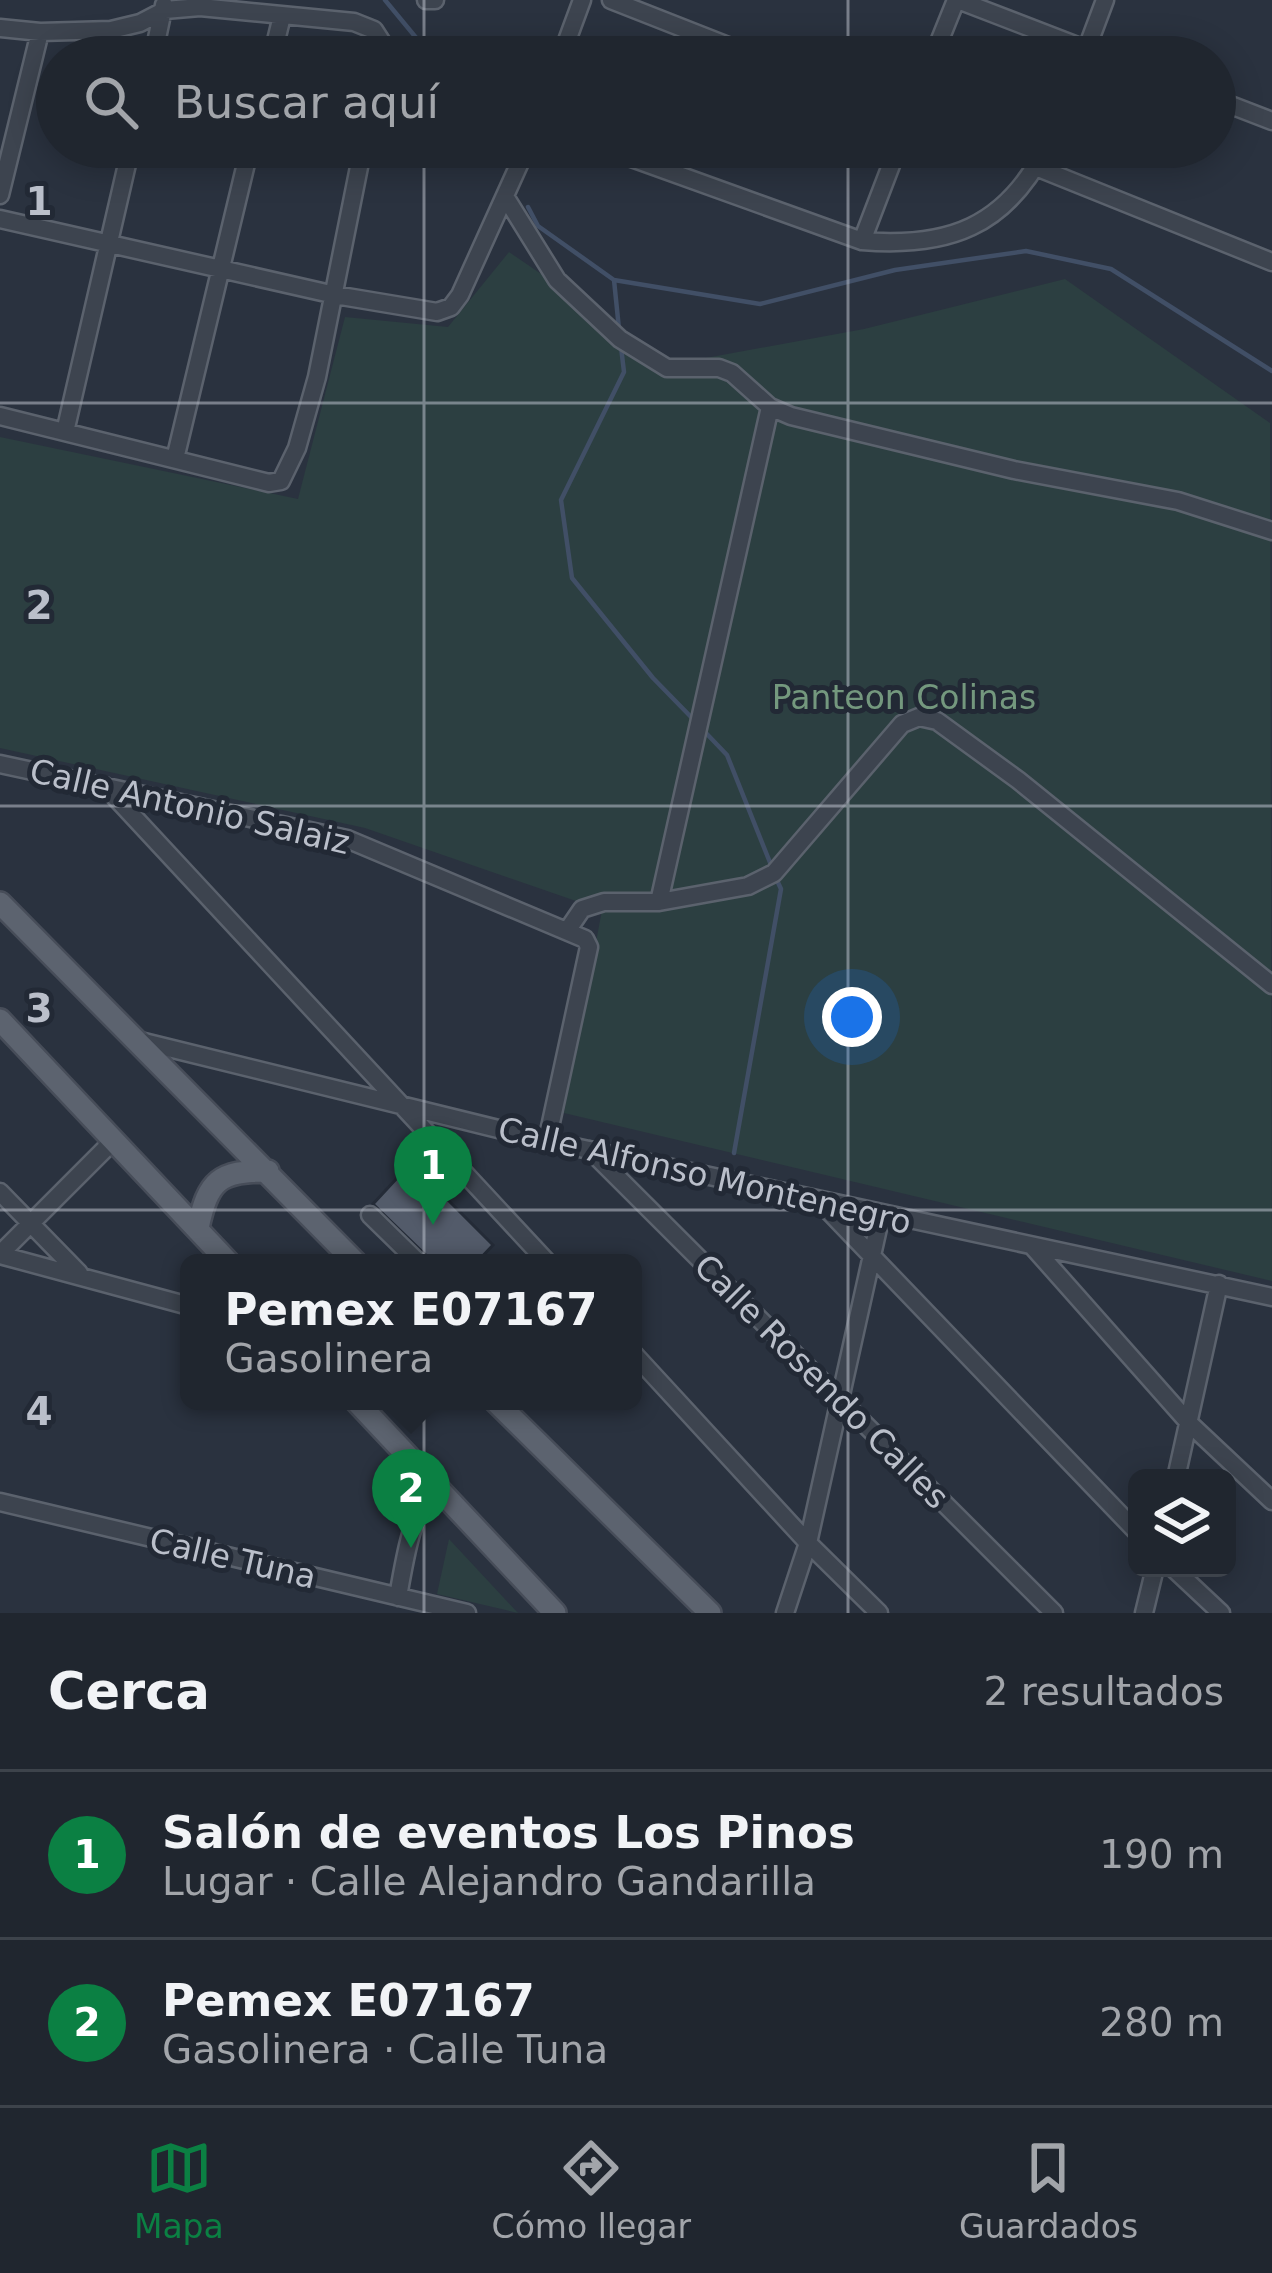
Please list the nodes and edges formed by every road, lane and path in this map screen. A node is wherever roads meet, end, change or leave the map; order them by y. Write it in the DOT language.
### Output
graph roads {
  1 [pos="582,0"];
  2 [pos="610,0"];
  3 [pos="957,0"];
  4 [pos="1106,0"];
  5 [pos="164,5"];
  6 [pos="282,16"];
  7 [pos="0,28"];
  8 [pos="40,32"];
  9 [pos="39,36"];
  10 [pos="157,36"];
  11 [pos="277,36"];
  12 [pos="378,36"];
  13 [pos="569,36"];
  14 [pos="702,36"];
  15 [pos="942,36"];
  16 [pos="1044,36"];
  17 [pos="1092,36"];
  18 [pos="36,45"];
  19 [pos="1236,107"];
  20 [pos="1272,122"];
  21 [pos="6,140"];
  22 [pos="126,168"];
  23 [pos="245,168"];
  24 [pos="360,168"];
  25 [pos="518,168"];
  26 [pos="659,168"];
  27 [pos="890,168"];
  28 [pos="1035,168"];
  29 [pos="1038,168"];
  30 [pos="0,195"];
  31 [pos="506,198"];
  32 [pos="0,219"];
  33 [pos="107,241"];
  34 [pos="862,241"];
  35 [pos="1272,262"];
  36 [pos="221,267"];
  37 [pos="335,296"];
  38 [pos="770,407"];
  39 [pos="0,416"];
  40 [pos="65,432"];
  41 [pos="175,459"];
  42 [pos="1272,531"];
  43 [pos="0,764"];
  44 [pos="104,785"];
  45 [pos="659,902"];
  46 [pos="0,903"];
  47 [pos="567,931"];
  48 [pos="1272,985"];
  49 [pos="0,1020"];
  50 [pos="140,1041"];
  51 [pos="400,1107"];
  52 [pos="112,1141"];
  53 [pos="547,1142"];
  54 [pos="590,1149"];
  55 [pos="268,1171"];
  56 [pos="0,1192"];
  57 [pos="819,1202"];
  58 [pos="370,1215"];
  59 [pos="881,1216"];
  60 [pos="33,1223"];
  61 [pos="198,1228"];
  62 [pos="1033,1246"];
  63 [pos="0,1254"];
  64 [pos="222,1254"];
  65 [pos="347,1254"];
  66 [pos="406,1254"];
  67 [pos="539,1254"];
  68 [pos="872,1256"];
  69 [pos="80,1274"];
  70 [pos="1219,1284"];
  71 [pos="1272,1297"];
  72 [pos="180,1303"];
  73 [pos="642,1364"];
  74 [pos="841,1400"];
  75 [pos="364,1410"];
  76 [pos="504,1410"];
  77 [pos="1190,1423"];
  78 [pos="1178,1469"];
  79 [pos="433,1483"];
  80 [pos="1272,1501"];
  81 [pos="0,1502"];
  82 [pos="1128,1523"];
  83 [pos="808,1544"];
  84 [pos="1153,1577"];
  85 [pos="1183,1577"];
  86 [pos="398,1597"];
  87 [pos="459,1612"];
  88 [pos="555,1613"];
  89 [pos="710,1613"];
  90 [pos="784,1613"];
  91 [pos="879,1613"];
  92 [pos="1054,1613"];
  93 [pos="1144,1613"];
  94 [pos="1221,1613"];
  1 -- 13 [label="street"];
  2 -- 14 [label="street"];
  3 -- 15 [label="street"];
  3 -- 16 [label="street"];
  4 -- 17 [label="street"];
  5 -- 6 [label="street"];
  5 -- 8 [label="street"];
  5 -- 10 [label="street"];
  6 -- 11 [label="street"];
  6 -- 12 [label="street"];
  7 -- 8 [label="street"];
  8 -- 9 [label="street"];
  18 -- 21 [label="street"];
  19 -- 20 [label="street"];
  21 -- 30 [label="street"];
  22 -- 33 [label="street"];
  23 -- 36 [label="street"];
  24 -- 37 [label="street"];
  25 -- 31 [label="street"];
  26 -- 34 [label="street"];
  27 -- 34 [label="street"];
  28 -- 34 [label="street"];
  29 -- 35 [label="street"];
  31 -- 37 [label="street"];
  31 -- 38 [label="street"];
  32 -- 33 [label="street"];
  33 -- 36 [label="street"];
  33 -- 40 [label="street"];
  36 -- 37 [label="street"];
  36 -- 41 [label="street"];
  37 -- 41 [label="street"];
  38 -- 42 [label="street"];
  38 -- 45 [label="street"];
  39 -- 40 [label="street"];
  40 -- 41 [label="street"];
  43 -- 44 [label="street, Calle Antonio Salaiz"];
  44 -- 47 [label="street, Calle Antonio Salaiz"];
  44 -- 51 [label="street"];
  45 -- 47 [label="street"];
  45 -- 48 [label="street"];
  46 -- 50 [label="main road"];
  47 -- 53 [label="street"];
  49 -- 52 [label="main road"];
  50 -- 51 [label="street, Calle Alfonso Montenegro"];
  50 -- 55 [label="main road"];
  51 -- 53 [label="street, Calle Alfonso Montenegro"];
  51 -- 67 [label="street"];
  52 -- 60 [label="street"];
  52 -- 61 [label="main road"];
  53 -- 54 [label="street, Calle Alfonso Montenegro"];
  54 -- 57 [label="street, Calle Alfonso Montenegro"];
  54 -- 74 [label="street, Calle Rosendo Calles"];
  55 -- 61 [label="main road"];
  55 -- 65 [label="main road"];
  56 -- 60 [label="street"];
  57 -- 59 [label="street, Calle Alfonso Montenegro"];
  57 -- 68 [label="street"];
  58 -- 66 [label="street"];
  59 -- 62 [label="street, Calle Alfonso Montenegro"];
  59 -- 68 [label="street"];
  60 -- 63 [label="street"];
  60 -- 69 [label="street"];
  61 -- 64 [label="main road"];
  62 -- 70 [label="street, Calle Alfonso Montenegro"];
  62 -- 77 [label="street"];
  63 -- 69 [label="street"];
  68 -- 74 [label="street"];
  68 -- 82 [label="street"];
  69 -- 72 [label="street"];
  70 -- 71 [label="street, Calle Alfonso Montenegro"];
  70 -- 77 [label="street"];
  73 -- 83 [label="street"];
  74 -- 83 [label="street"];
  74 -- 92 [label="street, Calle Rosendo Calles"];
  75 -- 79 [label="main road"];
  76 -- 89 [label="main road"];
  77 -- 78 [label="street"];
  77 -- 80 [label="street"];
  79 -- 86 [label="street"];
  79 -- 88 [label="main road"];
  81 -- 86 [label="street, Calle Tuna"];
  83 -- 90 [label="street"];
  83 -- 91 [label="street"];
  84 -- 93 [label="street"];
  85 -- 94 [label="street"];
  86 -- 87 [label="street, Calle Tuna"];
}
